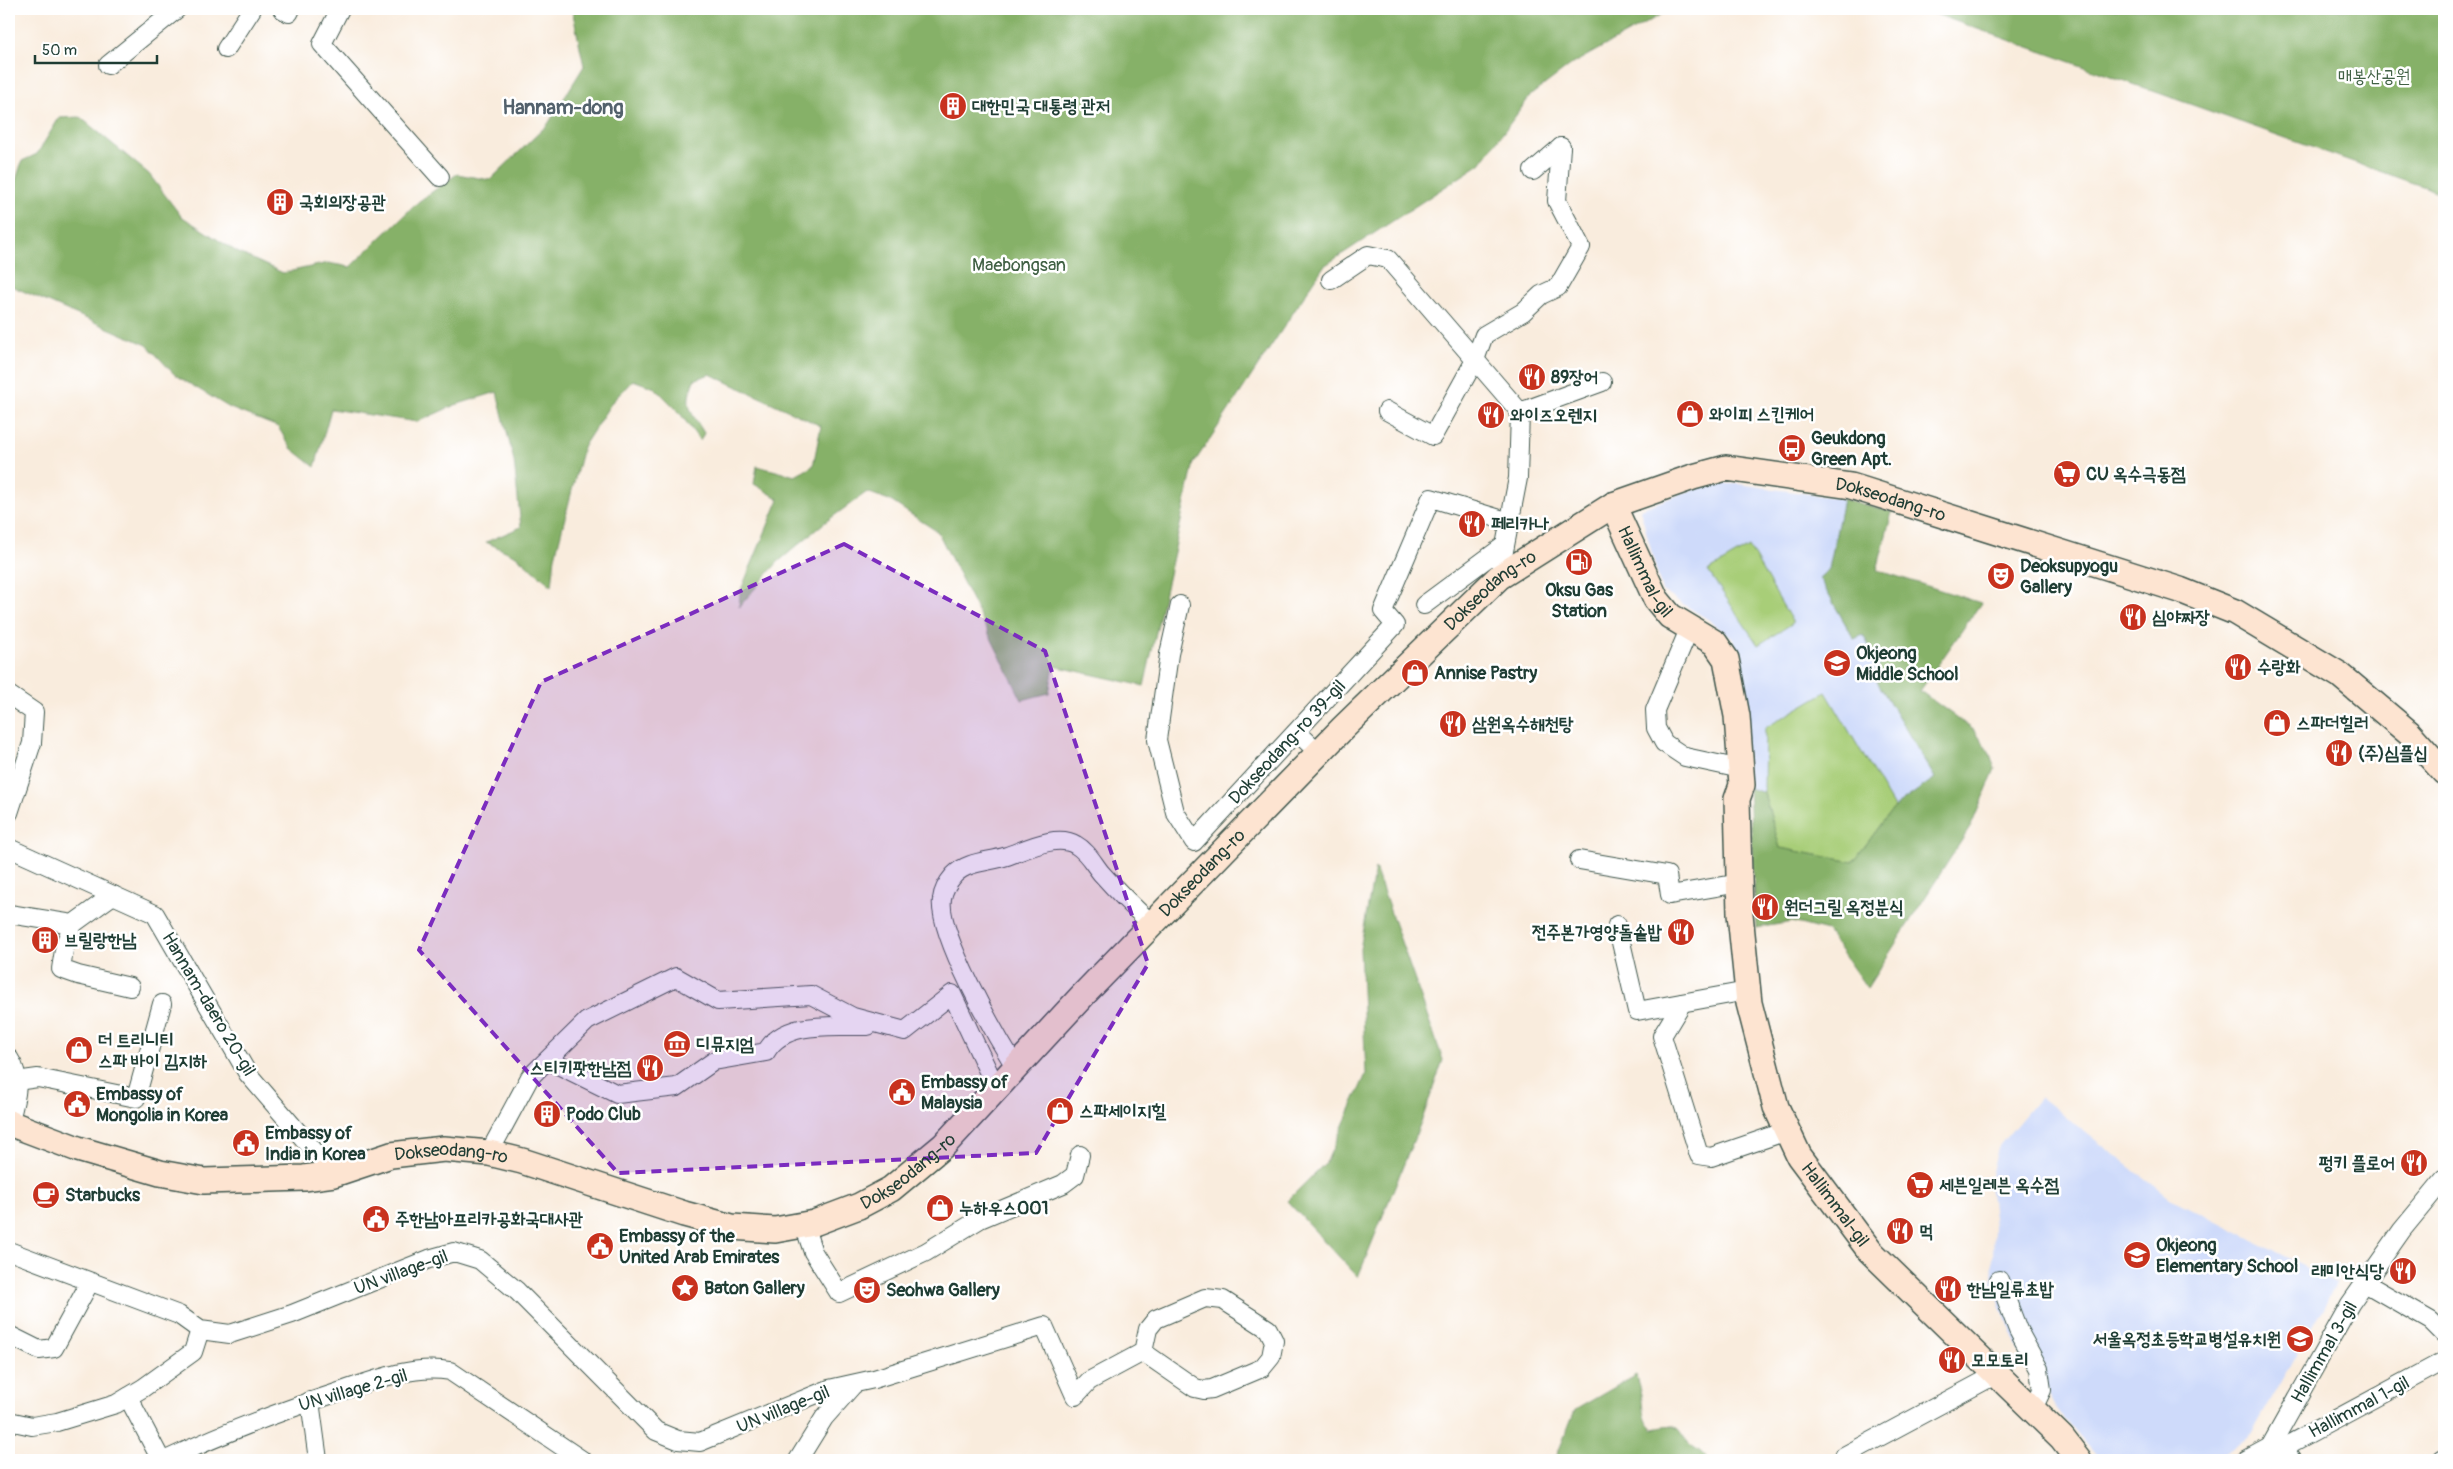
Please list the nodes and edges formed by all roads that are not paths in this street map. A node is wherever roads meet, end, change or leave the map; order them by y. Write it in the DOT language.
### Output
graph roads {
  1 [pos="177,9"];
  2 [pos="252,9"];
  3 [pos="282,9"];
  4 [pos="291,9"];
  5 [pos="340,9"];
  6 [pos="226,49"];
  7 [pos="108,65"];
  8 [pos="1533,171"];
  9 [pos="440,177"];
  10 [pos="1332,280"];
  11 [pos="1475,360"];
  12 [pos="1602,382"];
  13 [pos="1387,412"];
  14 [pos="1520,412"];
  15 [pos="1613,505"];
  16 [pos="1510,522"];
  17 [pos="1505,545"];
  18 [pos="1499,577"];
  19 [pos="1424,604"];
  20 [pos="1180,605"];
  21 [pos="1690,627"];
  22 [pos="9,695"];
  23 [pos="1296,732"];
  24 [pos="1319,753"];
  25 [pos="1741,769"];
  26 [pos="2444,772"];
  27 [pos="9,814"];
  28 [pos="9,848"];
  29 [pos="1579,860"];
  30 [pos="1740,883"];
  31 [pos="114,895"];
  32 [pos="9,914"];
  33 [pos="73,924"];
  34 [pos="1152,924"];
  35 [pos="1617,926"];
  36 [pos="130,987"];
  37 [pos="1747,991"];
  38 [pos="1682,1003"];
  39 [pos="162,1004"];
  40 [pos="884,1026"];
  41 [pos="9,1058"];
  42 [pos="548,1060"];
  43 [pos="1016,1068"];
  44 [pos="16,1081"];
  45 [pos="996,1088"];
  46 [pos="9,1123"];
  47 [pos="1788,1131"];
  48 [pos="488,1153"];
  49 [pos="1080,1155"];
  50 [pos="334,1174"];
  51 [pos="2444,1178"];
  52 [pos="804,1225"];
  53 [pos="9,1251"];
  54 [pos="1999,1280"];
  55 [pos="90,1282"];
  56 [pos="2365,1283"];
  57 [pos="200,1330"];
  58 [pos="2444,1334"];
  59 [pos="9,1335"];
  60 [pos="1143,1352"];
  61 [pos="2444,1361"];
  62 [pos="1997,1374"];
  63 [pos="854,1384"];
  64 [pos="128,1397"];
  65 [pos="310,1401"];
  66 [pos="2033,1409"];
  67 [pos="9,1421"];
  68 [pos="2279,1454"];
  69 [pos="1844,1456"];
  70 [pos="2444,1458"];
  71 [pos="161,1460"];
  72 [pos="166,1460"];
  73 [pos="318,1460"];
  74 [pos="582,1460"];
  75 [pos="798,1460"];
  76 [pos="2079,1460"];
  77 [pos="2246,1460"];
  78 [pos="2440,1460"];
  1 -- 7 [label="street"];
  2 -- 6 [label="street"];
  3 -- 4 [label="street"];
  5 -- 9 [label="street"];
  8 -- 11 [label="street"];
  10 -- 11 [label="street"];
  11 -- 13 [label="street"];
  11 -- 14 [label="street"];
  12 -- 14 [label="street"];
  14 -- 16 [label="street"];
  15 -- 18 [label="main road, Dokseodang-ro"];
  15 -- 21 [label="main road, Hallimmal-gil"];
  15 -- 26 [label="main road, Dokseodang-ro"];
  16 -- 17 [label="street"];
  16 -- 23 [label="street, Dokseodang-ro 39-gil"];
  17 -- 18 [label="street"];
  17 -- 19 [label="street"];
  18 -- 24 [label="main road, Dokseodang-ro"];
  20 -- 23 [label="street, Dokseodang-ro 39-gil"];
  21 -- 25 [label="main road, Hallimmal-gil"];
  21 -- 25 [label="street, Hallimmal-gil"];
  22 -- 27 [label="street"];
  23 -- 24 [label="street"];
  24 -- 34 [label="main road, Dokseodang-ro"];
  25 -- 30 [label="main road, Hallimmal-gil"];
  28 -- 31 [label="street, Hannam-daero 20-gil"];
  29 -- 30 [label="street"];
  30 -- 37 [label="main road, Hallimmal-gil"];
  31 -- 33 [label="street"];
  31 -- 50 [label="street, Hannam-daero 20-gil"];
  32 -- 33 [label="street"];
  33 -- 36 [label="street"];
  34 -- 43 [label="main road, Dokseodang-ro"];
  34 -- 43 [label="street"];
  35 -- 38 [label="street"];
  37 -- 38 [label="street"];
  37 -- 47 [label="main road, Hallimmal-gil"];
  38 -- 47 [label="street"];
  39 -- 44 [label="street"];
  40 -- 42 [label="street"];
  40 -- 42 [label="street"];
  40 -- 45 [label="street"];
  41 -- 44 [label="street"];
  42 -- 48 [label="street"];
  43 -- 45 [label="main road, Dokseodang-ro"];
  44 -- 46 [label="street"];
  45 -- 52 [label="main road, Dokseodang-ro"];
  46 -- 50 [label="main road, Dokseodang-ro"];
  47 -- 62 [label="main road, Hallimmal-gil"];
  48 -- 50 [label="main road, Dokseodang-ro"];
  48 -- 52 [label="main road, Dokseodang-ro"];
  49 -- 52 [label="street"];
  51 -- 56 [label="street, Hallimmal 3-gil"];
  53 -- 55 [label="street, UN village-gil"];
  54 -- 66 [label="street"];
  55 -- 57 [label="street, UN village-gil"];
  55 -- 59 [label="street"];
  56 -- 58 [label="street"];
  56 -- 68 [label="street, Hallimmal 3-gil"];
  57 -- 63 [label="street, UN village-gil"];
  57 -- 64 [label="street"];
  60 -- 60 [label="street"];
  60 -- 63 [label="street, UN village-gil"];
  61 -- 68 [label="street, Hallimmal 1-gil"];
  62 -- 66 [label="main road, Hallimmal-gil"];
  62 -- 69 [label="street"];
  63 -- 75 [label="street, UN village-gil"];
  64 -- 67 [label="street"];
  64 -- 71 [label="street"];
  65 -- 72 [label="street, UN village 2-gil"];
  65 -- 73 [label="street"];
  65 -- 74 [label="street, UN village 2-gil"];
  66 -- 76 [label="main road, Hallimmal-gil"];
  68 -- 77 [label="street, Hallimmal 1-gil"];
  70 -- 78 [label="street"];
}
